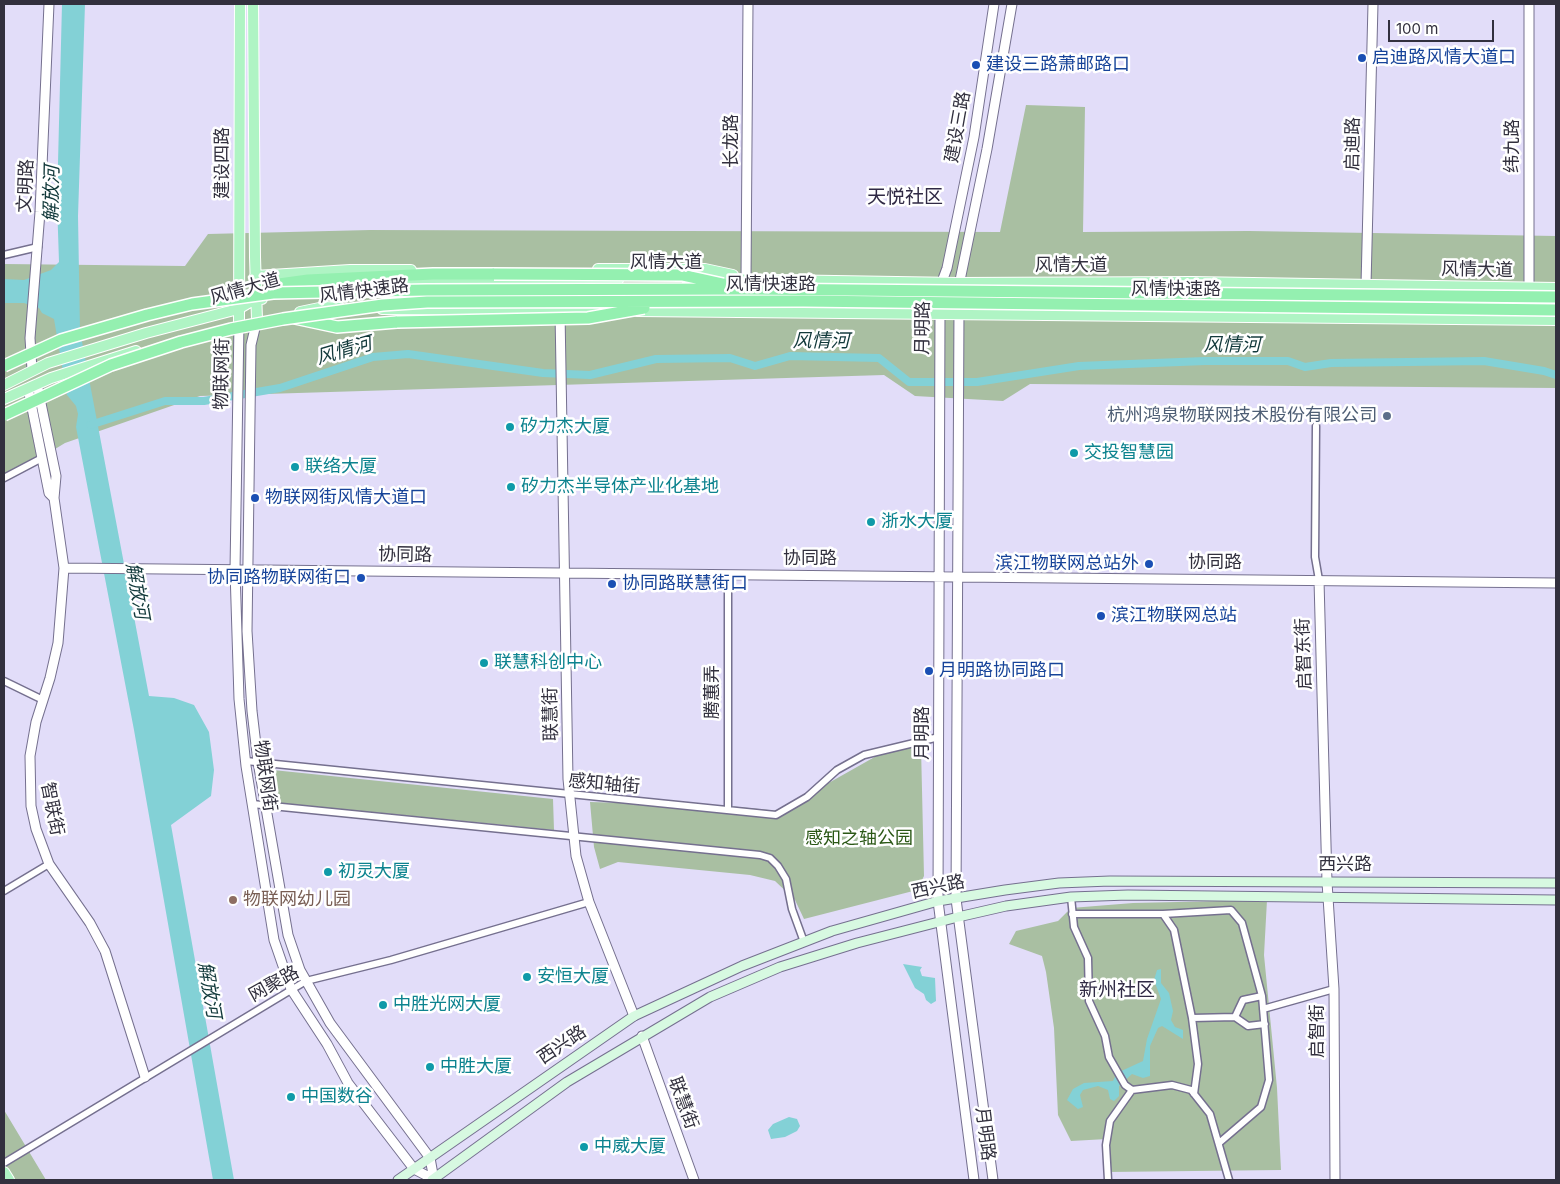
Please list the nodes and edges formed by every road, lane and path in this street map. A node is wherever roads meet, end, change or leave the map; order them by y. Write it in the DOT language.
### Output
graph roads {
  1 [pos="49,4"];
  2 [pos="240,4"];
  3 [pos="253,4"];
  4 [pos="748,4"];
  5 [pos="994,4"];
  6 [pos="1012,4"];
  7 [pos="1373,4"];
  8 [pos="1529,4"];
  9 [pos="38,247"];
  10 [pos="4,255"];
  11 [pos="255,276"];
  12 [pos="940,283"];
  13 [pos="958,283"];
  14 [pos="747,284"];
  15 [pos="1366,285"];
  16 [pos="1529,288"];
  17 [pos="1556,288"];
  18 [pos="1556,297"];
  19 [pos="255,299"];
  20 [pos="670,303"];
  21 [pos="238,309"];
  22 [pos="1556,310"];
  23 [pos="560,311"];
  24 [pos="283,315"];
  25 [pos="940,315"];
  26 [pos="959,315"];
  27 [pos="257,320"];
  28 [pos="1556,320"];
  29 [pos="239,323"];
  30 [pos="4,366"];
  31 [pos="32,370"];
  32 [pos="4,385"];
  33 [pos="32,386"];
  34 [pos="4,399"];
  35 [pos="4,415"];
  36 [pos="1316,426"];
  37 [pos="42,458"];
  38 [pos="4,478"];
  39 [pos="54,498"];
  40 [pos="64,568"];
  41 [pos="235,570"];
  42 [pos="247,570"];
  43 [pos="565,573"];
  44 [pos="728,574"];
  45 [pos="940,576"];
  46 [pos="959,577"];
  47 [pos="1319,580"];
  48 [pos="1556,583"];
  49 [pos="4,681"];
  50 [pos="43,700"];
  51 [pos="939,737"];
  52 [pos="246,761"];
  53 [pos="258,762"];
  54 [pos="570,796"];
  55 [pos="252,804"];
  56 [pos="264,805"];
  57 [pos="728,810"];
  58 [pos="574,836"];
  59 [pos="49,864"];
  60 [pos="1327,882"];
  61 [pos="1556,883"];
  62 [pos="4,891"];
  63 [pos="1071,897"];
  64 [pos="1329,898"];
  65 [pos="956,899"];
  66 [pos="1556,900"];
  67 [pos="938,901"];
  68 [pos="589,902"];
  69 [pos="1072,914"];
  70 [pos="1162,914"];
  71 [pos="958,917"];
  72 [pos="940,922"];
  73 [pos="804,942"];
  74 [pos="306,981"];
  75 [pos="1334,988"];
  76 [pos="291,989"];
  77 [pos="1262,996"];
  78 [pos="1263,1009"];
  79 [pos="634,1016"];
  80 [pos="1235,1017"];
  81 [pos="1192,1018"];
  82 [pos="1265,1024"];
  83 [pos="642,1036"];
  84 [pos="145,1077"];
  85 [pos="1132,1090"];
  86 [pos="1194,1094"];
  87 [pos="1219,1144"];
  88 [pos="430,1158"];
  89 [pos="4,1163"];
  90 [pos="414,1169"];
  91 [pos="4,1172"];
  92 [pos="9,1180"];
  93 [pos="398,1180"];
  94 [pos="433,1180"];
  95 [pos="694,1180"];
  96 [pos="974,1180"];
  97 [pos="993,1180"];
  98 [pos="1108,1180"];
  99 [pos="1229,1180"];
  100 [pos="1335,1180"];
  1 -- 9 [label="street, 文明路"];
  2 -- 21 [label="main road, 建设四路"];
  3 -- 11 [label="main road, 建设四路"];
  4 -- 14 [label="street, 长龙路"];
  5 -- 12 [label="street, 建设三路"];
  6 -- 13 [label="street, 建设三路"];
  7 -- 15 [label="street, 启迪路"];
  8 -- 16 [label="street, 纬九路"];
  9 -- 10 [label="street"];
  9 -- 31 [label="street, 文明路"];
  11 -- 14 [label="main road"];
  11 -- 19 [label="main road, 建设四路"];
  12 -- 13 [label="main road, 风情大道"];
  12 -- 14 [label="main road, 风情大道"];
  12 -- 25 [label="street, 月明路"];
  13 -- 15 [label="main road, 风情大道"];
  13 -- 26 [label="street, 月明路"];
  14 -- 18 [label="highway, 风情快速路, bridge"];
  14 -- 19 [label="main road, 风情大道"];
  14 -- 19 [label="highway, bridge"];
  14 -- 30 [label="highway, 风情快速路, bridge"];
  15 -- 16 [label="main road, 风情大道"];
  16 -- 17 [label="main road, 风情大道"];
  19 -- 21 [label="main road, 风情大道"];
  19 -- 27 [label="main road, 建设四路"];
  20 -- 22 [label="highway, 风情快速路, bridge"];
  20 -- 24 [label="highway, bridge"];
  20 -- 35 [label="highway, 风情快速路, bridge"];
  21 -- 29 [label="main road, 建设四路"];
  21 -- 31 [label="main road, 风情大道"];
  23 -- 24 [label="main road, 风情大道"];
  23 -- 25 [label="main road, 风情大道"];
  23 -- 43 [label="street, 联慧街"];
  24 -- 27 [label="main road, 风情大道"];
  25 -- 26 [label="main road, 风情大道"];
  25 -- 45 [label="street, 月明路"];
  26 -- 28 [label="main road, 风情大道"];
  26 -- 46 [label="street, 月明路"];
  27 -- 29 [label="main road, 风情大道"];
  27 -- 42 [label="street, 物联网街"];
  29 -- 33 [label="main road, 风情大道"];
  29 -- 41 [label="street, 物联网街"];
  31 -- 32 [label="main road, 风情大道"];
  33 -- 34 [label="main road, 风情大道"];
  33 -- 37 [label="street, 智联街"];
  33 -- 39 [label="street, 智联街"];
  36 -- 47 [label="street, 启智东街"];
  37 -- 38 [label="street"];
  37 -- 39 [label="street, 智联街"];
  39 -- 40 [label="street, 智联街"];
  40 -- 41 [label="street, 协同路"];
  40 -- 50 [label="street, 智联街"];
  41 -- 42 [label="street, 协同路"];
  41 -- 52 [label="street, 物联网街"];
  42 -- 43 [label="street, 协同路"];
  42 -- 53 [label="street, 物联网街"];
  43 -- 44 [label="street, 协同路"];
  43 -- 54 [label="street, 联慧街"];
  44 -- 45 [label="street, 协同路"];
  44 -- 57 [label="street, 腾蕙弄"];
  45 -- 46 [label="street, 协同路"];
  45 -- 51 [label="street, 月明路"];
  46 -- 47 [label="street, 协同路"];
  46 -- 65 [label="street, 月明路"];
  47 -- 48 [label="street, 协同路"];
  47 -- 60 [label="street, 启智东街"];
  49 -- 50 [label="street"];
  50 -- 59 [label="street, 智联街"];
  51 -- 57 [label="street, 感知轴街"];
  51 -- 67 [label="street, 月明路"];
  52 -- 53 [label="street, 感知轴街"];
  52 -- 55 [label="street, 物联网街"];
  53 -- 54 [label="street, 感知轴街"];
  53 -- 56 [label="street, 物联网街"];
  54 -- 57 [label="street, 感知轴街"];
  54 -- 58 [label="street, 联慧街"];
  55 -- 56 [label="street"];
  55 -- 76 [label="street, 物联网街"];
  56 -- 58 [label="street"];
  56 -- 74 [label="street, 物联网街"];
  58 -- 68 [label="street, 联慧街"];
  58 -- 73 [label="street"];
  59 -- 62 [label="street"];
  59 -- 84 [label="street, 智联街"];
  60 -- 61 [label="main road, 西兴路"];
  60 -- 64 [label="street, 启智街"];
  60 -- 65 [label="main road, 西兴路"];
  63 -- 64 [label="main road, 西兴路"];
  63 -- 69 [label="street"];
  63 -- 71 [label="main road, 西兴路"];
  64 -- 66 [label="main road, 西兴路"];
  64 -- 75 [label="street, 启智街"];
  65 -- 67 [label="main road, 西兴路"];
  65 -- 71 [label="street, 月明路"];
  67 -- 72 [label="street, 月明路"];
  67 -- 73 [label="main road, 西兴路"];
  68 -- 74 [label="street, 网聚路"];
  68 -- 79 [label="street, 联慧街"];
  69 -- 70 [label="street"];
  69 -- 85 [label="street"];
  70 -- 77 [label="street"];
  70 -- 81 [label="street"];
  71 -- 72 [label="main road, 西兴路"];
  71 -- 97 [label="street, 月明路"];
  72 -- 83 [label="main road, 西兴路"];
  72 -- 96 [label="street, 月明路"];
  73 -- 79 [label="main road, 西兴路"];
  74 -- 76 [label="street, 网聚路"];
  74 -- 88 [label="street, 物联网街"];
  75 -- 78 [label="street"];
  75 -- 100 [label="street, 启智街"];
  76 -- 84 [label="street, 网聚路"];
  76 -- 90 [label="street, 物联网街"];
  77 -- 78 [label="street"];
  77 -- 80 [label="street"];
  78 -- 82 [label="street"];
  79 -- 88 [label="main road, 西兴路"];
  80 -- 81 [label="street"];
  80 -- 82 [label="street"];
  81 -- 86 [label="street"];
  82 -- 87 [label="street"];
  83 -- 94 [label="main road, 西兴路"];
  83 -- 95 [label="street, 联慧街"];
  84 -- 89 [label="street, 网聚路"];
  85 -- 86 [label="street"];
  85 -- 98 [label="street"];
  86 -- 87 [label="street"];
  87 -- 99 [label="street"];
  88 -- 90 [label="main road, 西兴路"];
  88 -- 94 [label="street, 物联网街"];
  90 -- 93 [label="main road, 西兴路"];
  90 -- 94 [label="street, 物联网街"];
  91 -- 92 [label="main road"];
}
